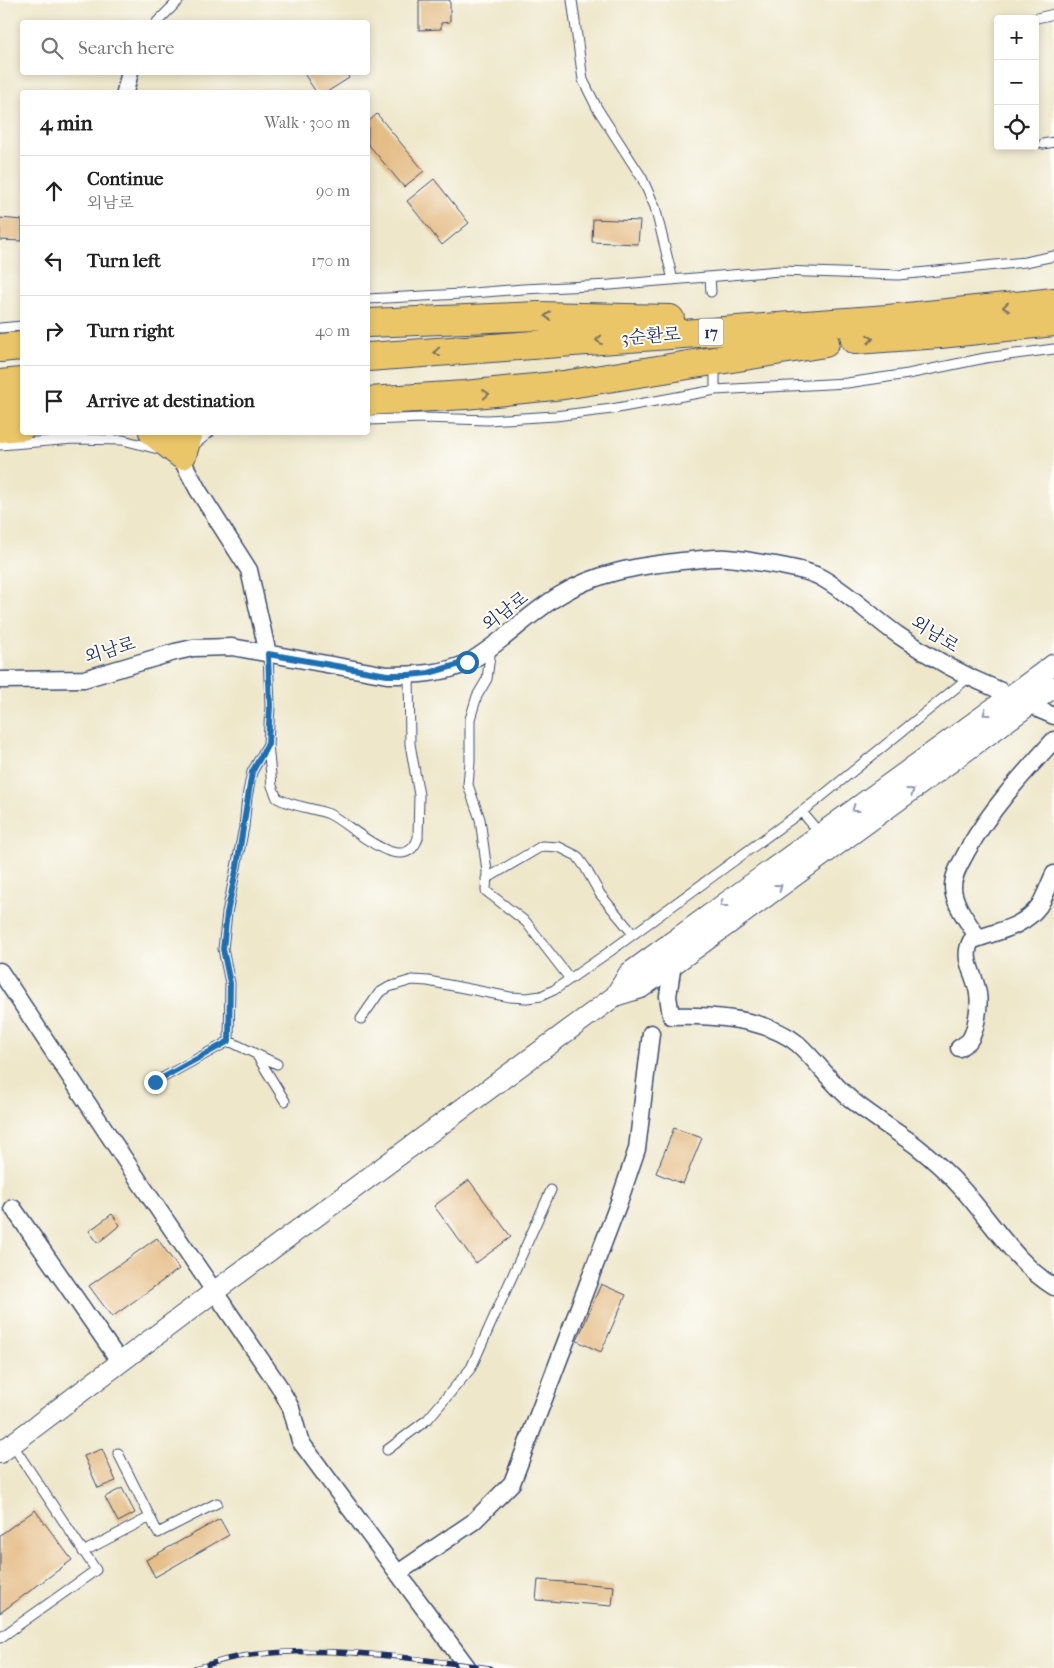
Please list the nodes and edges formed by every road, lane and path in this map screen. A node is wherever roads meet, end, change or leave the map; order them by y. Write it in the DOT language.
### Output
graph roads {
  1 [pos="179,0"];
  2 [pos="572,0"];
  3 [pos="1054,14"];
  4 [pos="1039,18"];
  5 [pos="159,20"];
  6 [pos="129,75"];
  7 [pos="126,90"];
  8 [pos="1054,142"];
  9 [pos="1043,144"];
  10 [pos="1054,256"];
  11 [pos="710,276"];
  12 [pos="673,280"];
  13 [pos="711,292"];
  14 [pos="370,299"];
  15 [pos="1054,302"];
  16 [pos="1054,322"];
  17 [pos="370,323"];
  18 [pos="20,326"];
  19 [pos="0,328"];
  20 [pos="824,333"];
  21 [pos="20,346"];
  22 [pos="0,348"];
  23 [pos="1054,349"];
  24 [pos="370,357"];
  25 [pos="715,368"];
  26 [pos="370,376"];
  27 [pos="20,382"];
  28 [pos="0,384"];
  29 [pos="715,390"];
  30 [pos="20,402"];
  31 [pos="370,402"];
  32 [pos="0,404"];
  33 [pos="370,420"];
  34 [pos="20,426"];
  35 [pos="0,428"];
  36 [pos="164,435"];
  37 [pos="200,435"];
  38 [pos="183,440"];
  39 [pos="0,445"];
  40 [pos="491,647"];
  41 [pos="268,654"];
  42 [pos="1054,664"];
  43 [pos="409,675"];
  44 [pos="968,678"];
  45 [pos="0,680"];
  46 [pos="1054,687"];
  47 [pos="1001,691"];
  48 [pos="1054,740"];
  49 [pos="268,744"];
  50 [pos="802,812"];
  51 [pos="826,841"];
  52 [pos="1054,874"];
  53 [pos="486,879"];
  54 [pos="633,934"];
  55 [pos="978,938"];
  56 [pos="673,964"];
  57 [pos="0,971"];
  58 [pos="570,979"];
  59 [pos="615,996"];
  60 [pos="361,1019"];
  61 [pos="651,1033"];
  62 [pos="229,1041"];
  63 [pos="959,1048"];
  64 [pos="256,1054"];
  65 [pos="277,1064"];
  66 [pos="155,1082"];
  67 [pos="285,1101"];
  68 [pos="551,1190"];
  69 [pos="13,1208"];
  70 [pos="1054,1287"];
  71 [pos="215,1291"];
  72 [pos="120,1362"];
  73 [pos="6,1448"];
  74 [pos="387,1450"];
  75 [pos="118,1453"];
  76 [pos="217,1503"];
  77 [pos="150,1517"];
  78 [pos="83,1552"];
  79 [pos="398,1573"];
  80 [pos="0,1638"];
  81 [pos="468,1668"];
  1 -- 5 [label="lane"];
  2 -- 12 [label="lane"];
  3 -- 4 [label="lane"];
  6 -- 7 [label="street"];
  8 -- 9 [label="lane"];
  10 -- 11 [label="lane"];
  11 -- 12 [label="lane"];
  11 -- 13 [label="lane"];
  12 -- 14 [label="lane"];
  15 -- 20 [label="highway, 3순환로 / 17, one-way"];
  20 -- 16 [label="highway, 3순환로 / 17, one-way"];
  20 -- 17 [label="highway, one-way"];
  18 -- 19 [label="lane"];
  20 -- 24 [label="highway, 3순환로 / 17, one-way"];
  20 -- 26 [label="highway, 3순환로 / 17"];
  31 -- 20 [label="highway, one-way"];
  21 -- 22 [label="highway"];
  23 -- 29 [label="lane"];
  25 -- 29 [label="lane"];
  27 -- 28 [label="highway"];
  29 -- 33 [label="lane"];
  30 -- 32 [label="highway"];
  34 -- 35 [label="highway"];
  36 -- 38 [label="highway"];
  37 -- 38 [label="lane"];
  38 -- 39 [label="lane"];
  38 -- 41 [label="street"];
  40 -- 43 [label="street, 외남로"];
  40 -- 44 [label="street, 외남로"];
  40 -- 53 [label="lane"];
  41 -- 43 [label="street, 외남로"];
  41 -- 45 [label="street, 외남로"];
  41 -- 49 [label="lane"];
  42 -- 51 [label="street, one-way"];
  43 -- 49 [label="lane"];
  44 -- 47 [label="street, 외남로"];
  44 -- 50 [label="lane"];
  51 -- 46 [label="street, one-way"];
  48 -- 55 [label="street"];
  49 -- 62 [label="lane"];
  50 -- 51 [label="lane"];
  50 -- 54 [label="lane"];
  56 -- 51 [label="street, one-way"];
  51 -- 59 [label="street, one-way"];
  52 -- 55 [label="street"];
  53 -- 54 [label="lane"];
  53 -- 58 [label="lane"];
  54 -- 58 [label="lane"];
  55 -- 63 [label="street"];
  56 -- 59 [label="street"];
  56 -- 70 [label="street"];
  57 -- 71 [label="street"];
  58 -- 60 [label="lane"];
  59 -- 71 [label="street"];
  61 -- 79 [label="street"];
  62 -- 64 [label="lane"];
  62 -- 66 [label="lane"];
  64 -- 65 [label="lane"];
  64 -- 67 [label="lane"];
  68 -- 74 [label="lane"];
  69 -- 72 [label="street"];
  71 -- 72 [label="street"];
  71 -- 79 [label="street"];
  72 -- 73 [label="street"];
  73 -- 78 [label="lane"];
  75 -- 77 [label="lane"];
  76 -- 77 [label="lane"];
  77 -- 78 [label="lane"];
  78 -- 80 [label="lane"];
  79 -- 81 [label="street"];
}
